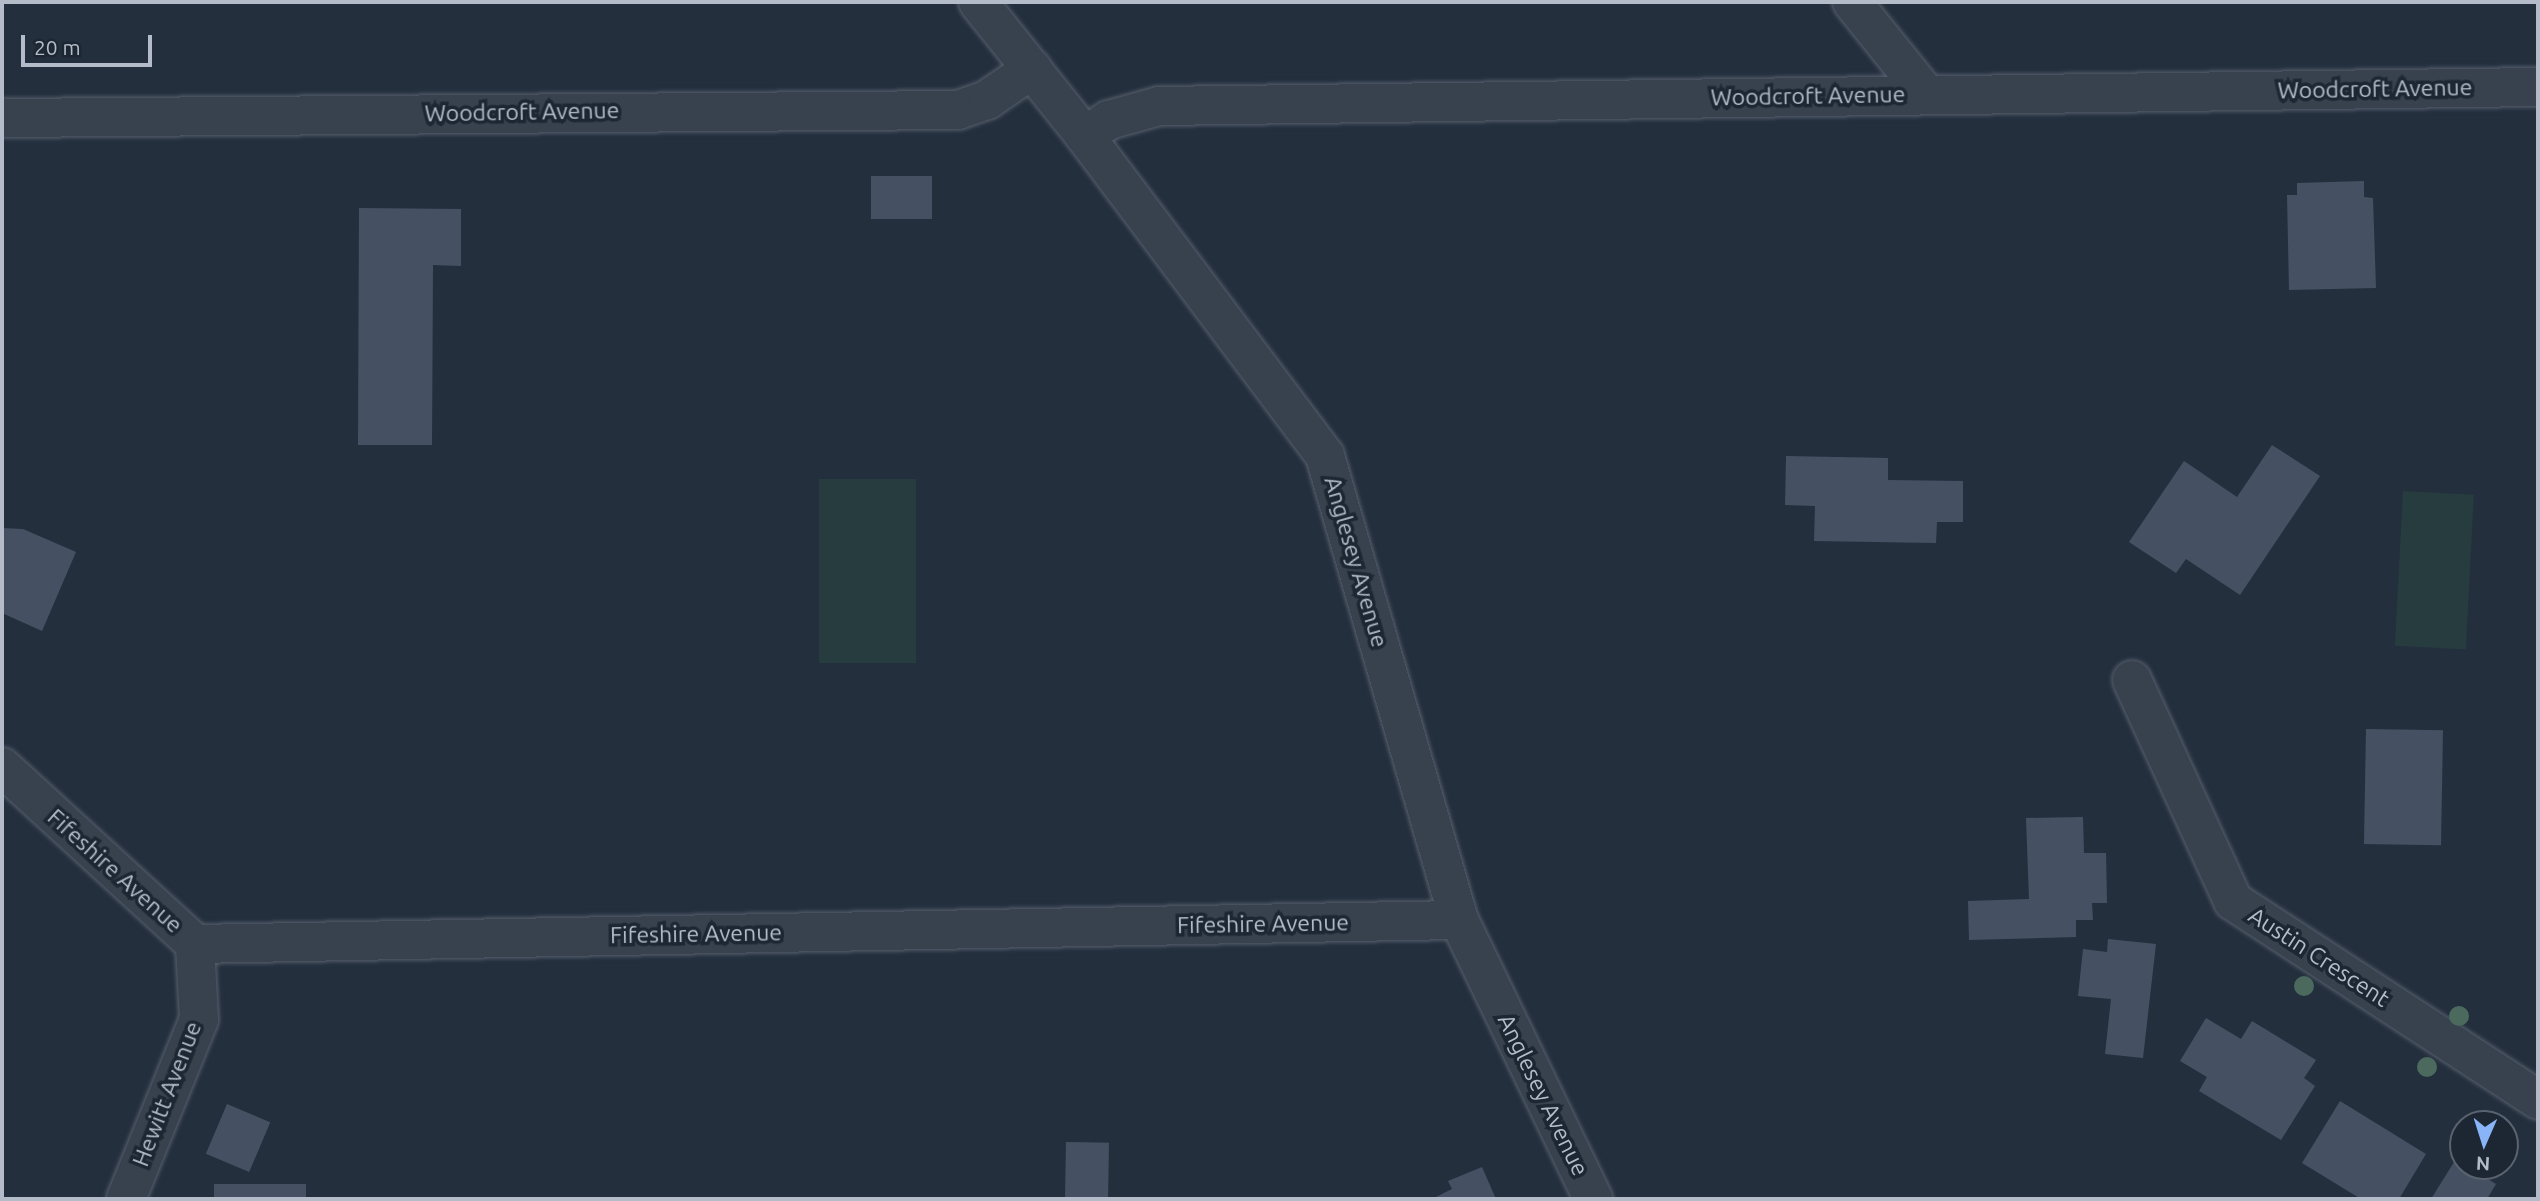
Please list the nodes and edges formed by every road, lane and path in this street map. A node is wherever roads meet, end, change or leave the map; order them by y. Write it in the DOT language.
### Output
graph roads {
  1 [pos="978,2"];
  2 [pos="1852,2"];
  3 [pos="1031,69"];
  4 [pos="2538,87"];
  5 [pos="1926,94"];
  6 [pos="2,118"];
  7 [pos="1085,136"];
  8 [pos="2132,680"];
  9 [pos="2,768"];
  10 [pos="1459,920"];
  11 [pos="195,944"];
  12 [pos="2538,1100"];
  13 [pos="126,1199"];
  14 [pos="1592,1199"];
  1 -- 3 [label="street, Anglesey Avenue"];
  2 -- 5 [label="street"];
  3 -- 6 [label="street, Woodcroft Avenue"];
  3 -- 7 [label="street, Anglesey Avenue"];
  4 -- 5 [label="street, Woodcroft Avenue"];
  5 -- 7 [label="street, Woodcroft Avenue"];
  7 -- 10 [label="street, Anglesey Avenue"];
  8 -- 12 [label="street, Austin Crescent"];
  9 -- 11 [label="street, Fifeshire Avenue"];
  10 -- 11 [label="street, Fifeshire Avenue"];
  10 -- 14 [label="street, Anglesey Avenue"];
  11 -- 13 [label="street, Hewitt Avenue"];
}
